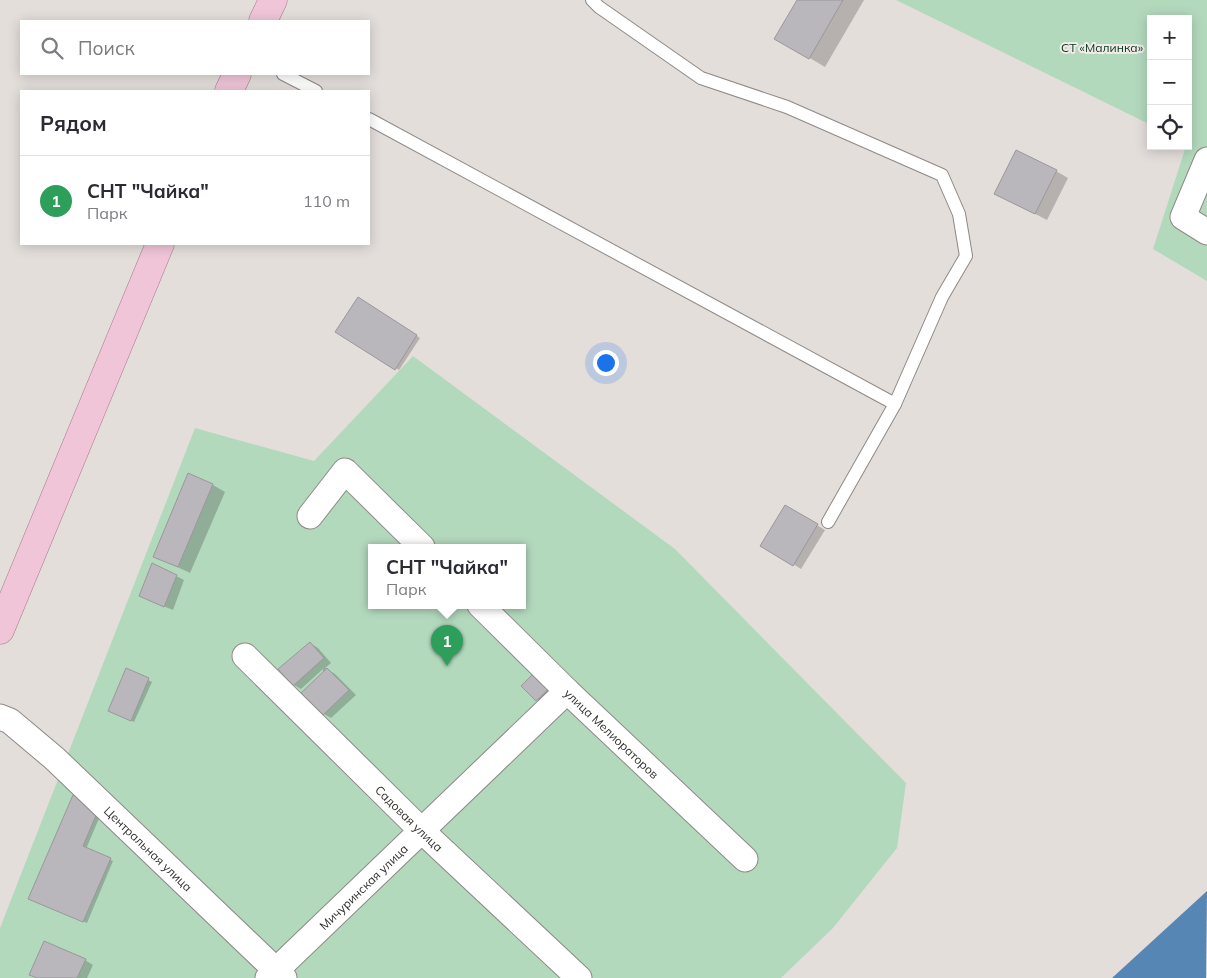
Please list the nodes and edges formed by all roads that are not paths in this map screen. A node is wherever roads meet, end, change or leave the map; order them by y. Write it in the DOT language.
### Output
graph roads {
  1 [pos="273,0"];
  2 [pos="592,0"];
  3 [pos="263,20"];
  4 [pos="237,75"];
  5 [pos="285,75"];
  6 [pos="229,90"];
  7 [pos="314,90"];
  8 [pos="370,120"];
  9 [pos="1207,160"];
  10 [pos="1207,232"];
  11 [pos="160,245"];
  12 [pos="895,404"];
  13 [pos="310,516"];
  14 [pos="828,522"];
  15 [pos="419,544"];
  16 [pos="484,609"];
  17 [pos="0,628"];
  18 [pos="245,656"];
  19 [pos="567,691"];
  20 [pos="5,719"];
  21 [pos="422,831"];
  22 [pos="746,859"];
  23 [pos="276,975"];
  24 [pos="578,978"];
  1 -- 3 [label="main road"];
  2 -- 12 [label="lane"];
  4 -- 6 [label="main road"];
  5 -- 7 [label="lane"];
  8 -- 12 [label="lane"];
  9 -- 10 [label="street"];
  11 -- 17 [label="main road"];
  12 -- 14 [label="lane"];
  13 -- 15 [label="street"];
  16 -- 19 [label="street, улица Мелиораторов"];
  18 -- 21 [label="street, Садовая улица"];
  19 -- 21 [label="street, Мичуринская улица"];
  19 -- 22 [label="street, улица Мелиораторов"];
  20 -- 23 [label="street, Центральная улица"];
  21 -- 23 [label="street, Мичуринская улица"];
  21 -- 24 [label="street, Садовая улица"];
}
